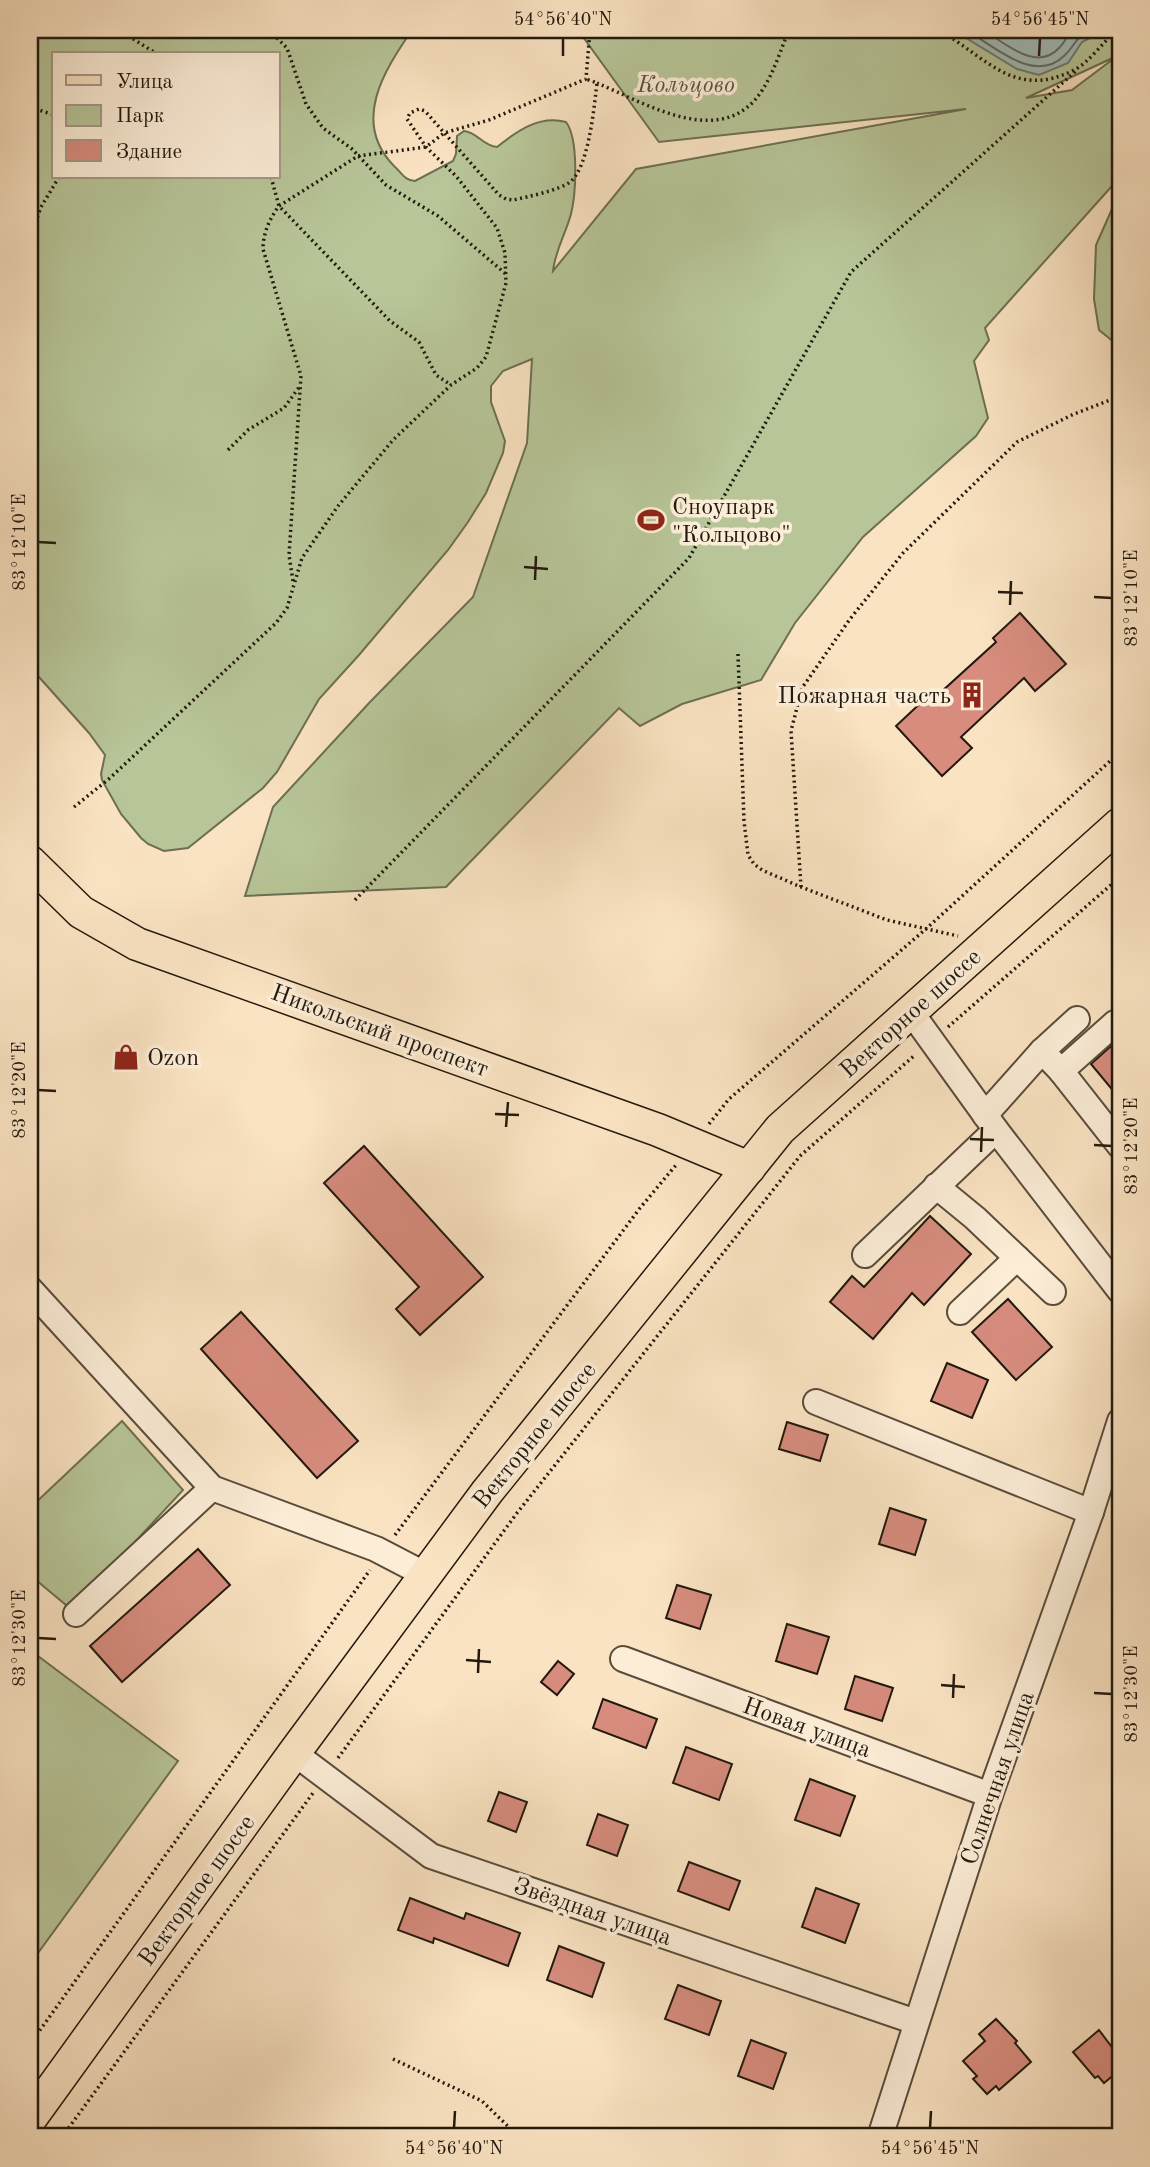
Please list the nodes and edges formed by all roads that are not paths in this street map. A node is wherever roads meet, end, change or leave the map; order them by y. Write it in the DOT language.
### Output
graph roads {
  1 [pos="1120,824"];
  2 [pos="30,862"];
  3 [pos="911,1012"];
  4 [pos="1077,1019"];
  5 [pos="1120,1021"];
  6 [pos="1042,1051"];
  7 [pos="1061,1071"];
  8 [pos="991,1123"];
  9 [pos="1120,1146"];
  10 [pos="748,1168"];
  11 [pos="936,1186"];
  12 [pos="865,1255"];
  13 [pos="1017,1258"];
  14 [pos="30,1289"];
  15 [pos="1120,1291"];
  16 [pos="1053,1292"];
  17 [pos="960,1312"];
  18 [pos="816,1402"];
  19 [pos="1120,1421"];
  20 [pos="212,1488"];
  21 [pos="1091,1512"];
  22 [pos="426,1575"];
  23 [pos="76,1615"];
  24 [pos="623,1659"];
  25 [pos="294,1753"];
  26 [pos="990,1795"];
  27 [pos="916,2022"];
  28 [pos="30,2119"];
  29 [pos="880,2137"];
  1 -- 3 [label="main road, Векторное шоссе"];
  2 -- 10 [label="main road, Никольский проспект"];
  3 -- 8 [label="street"];
  3 -- 10 [label="main road, Векторное шоссе"];
  4 -- 6 [label="street"];
  5 -- 7 [label="street"];
  6 -- 7 [label="street"];
  6 -- 8 [label="street"];
  7 -- 9 [label="street"];
  8 -- 11 [label="street"];
  8 -- 15 [label="street"];
  10 -- 22 [label="main road, Векторное шоссе"];
  11 -- 12 [label="street"];
  11 -- 13 [label="street"];
  13 -- 16 [label="street"];
  13 -- 17 [label="street"];
  14 -- 20 [label="street"];
  18 -- 21 [label="street"];
  19 -- 21 [label="street, Солнечная улица"];
  20 -- 22 [label="street"];
  20 -- 23 [label="street"];
  21 -- 26 [label="street, Солнечная улица"];
  22 -- 25 [label="main road, Векторное шоссе"];
  24 -- 26 [label="street, Новая улица"];
  25 -- 27 [label="street, Звёздная улица"];
  25 -- 28 [label="main road, Векторное шоссе"];
  26 -- 27 [label="street, Солнечная улица"];
  27 -- 29 [label="street, Солнечная улица"];
}
